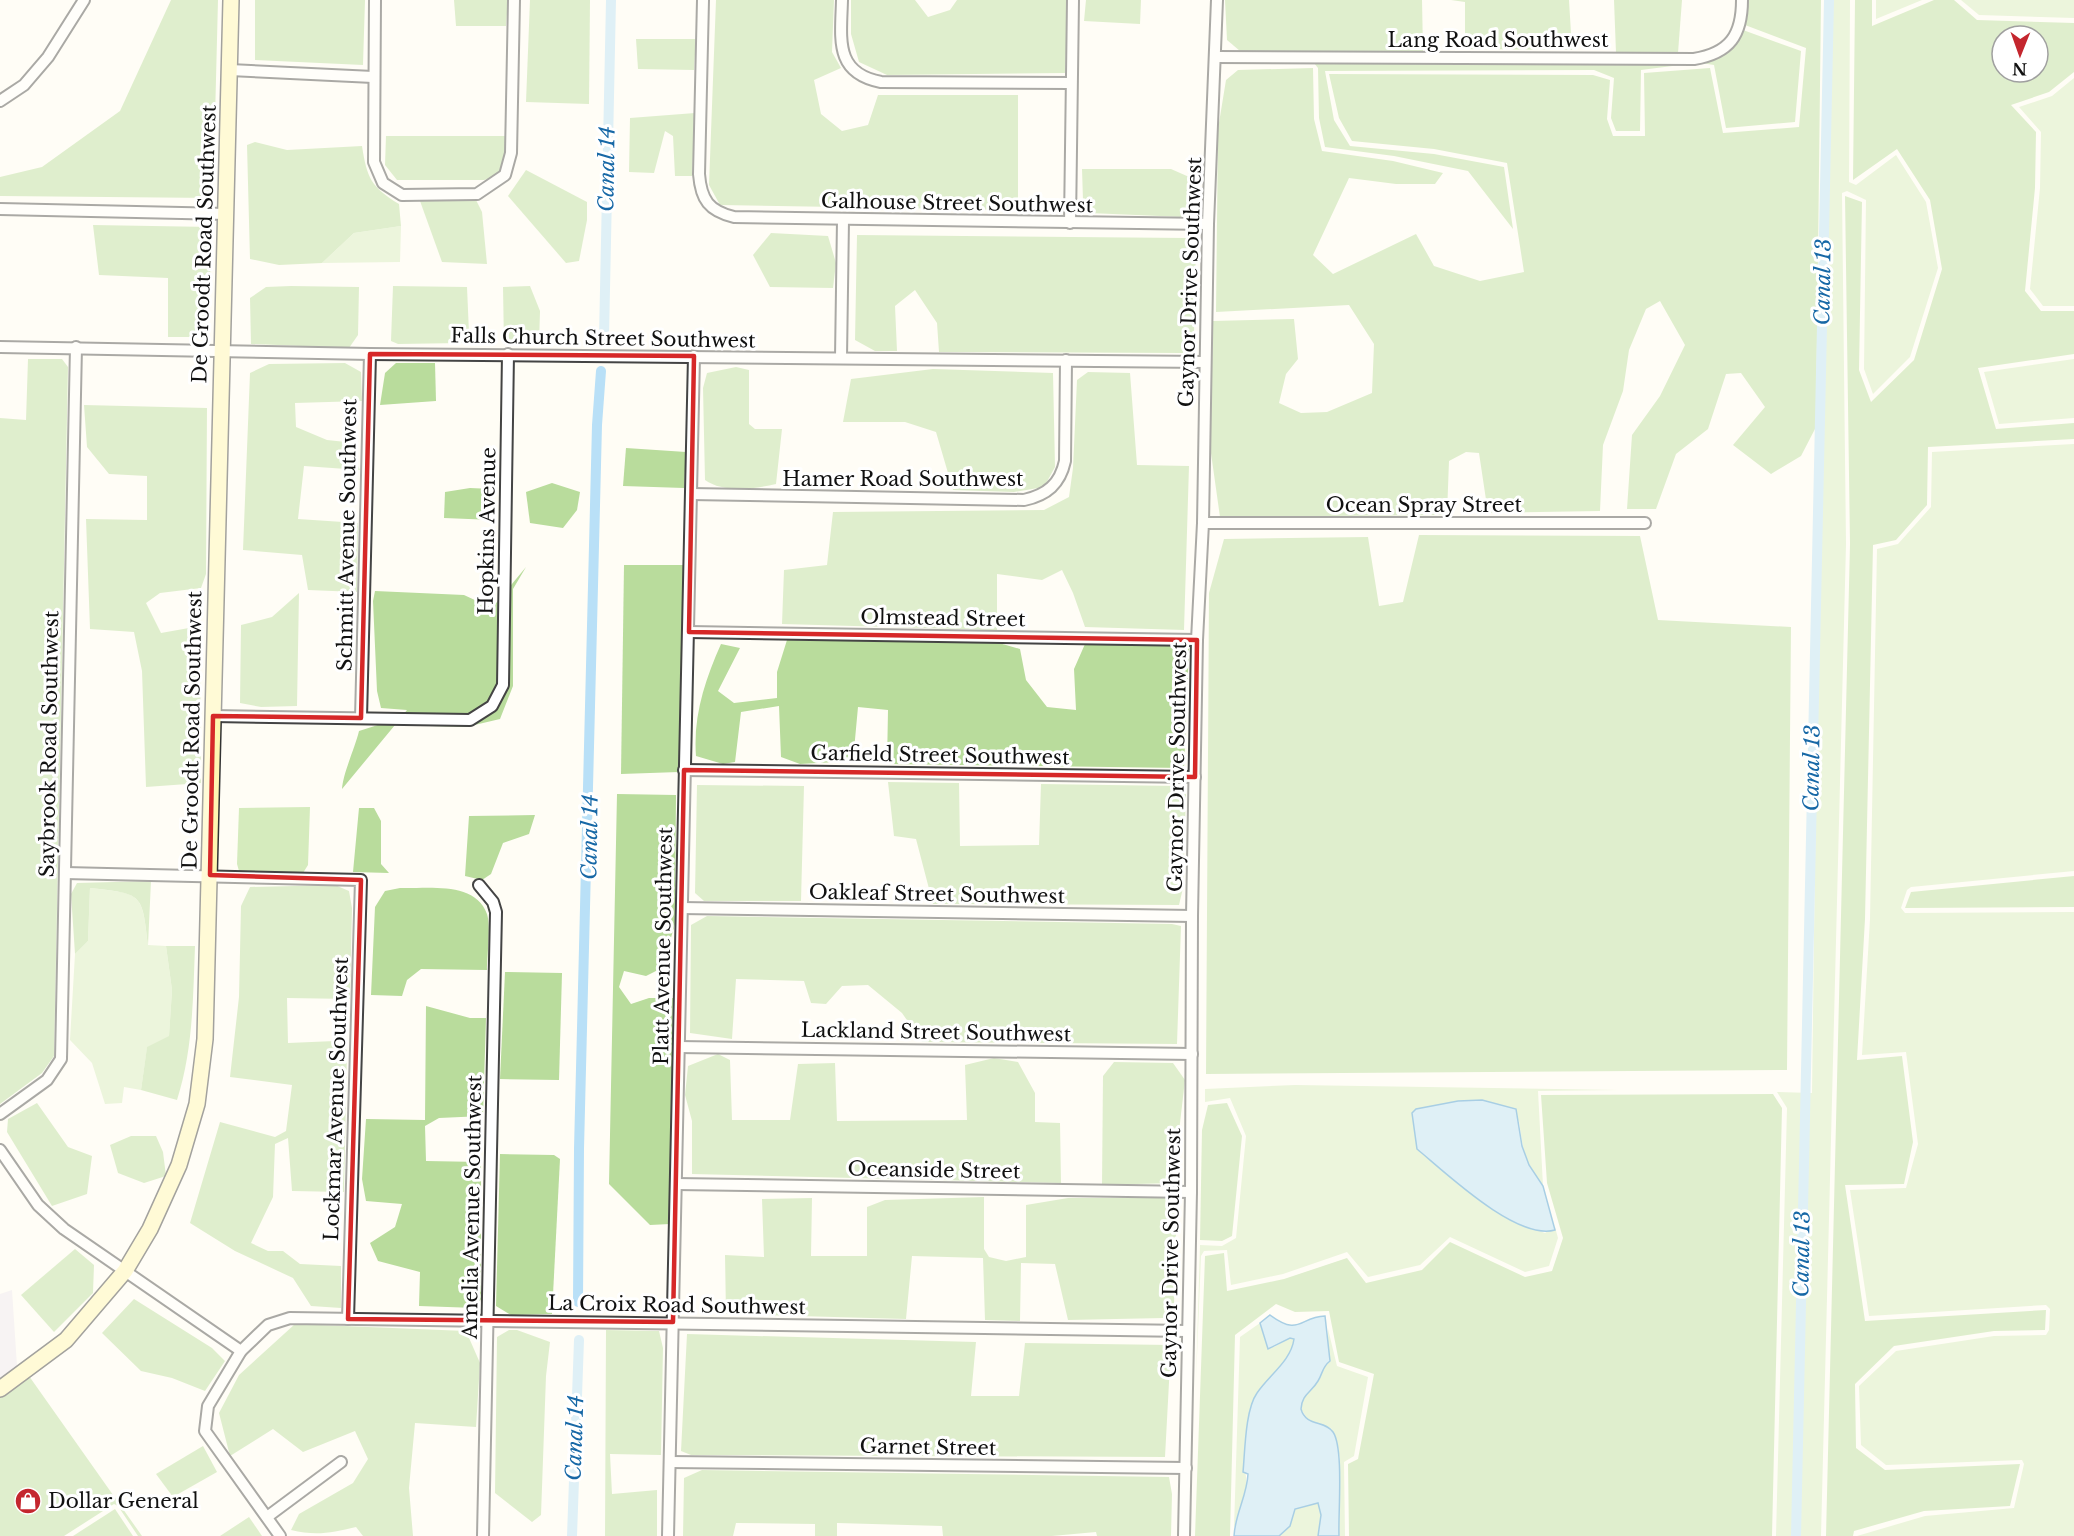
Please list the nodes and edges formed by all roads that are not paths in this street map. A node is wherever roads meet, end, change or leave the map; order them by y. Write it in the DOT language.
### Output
graph roads {
  1 [pos="84,0"];
  2 [pos="231,0"];
  3 [pos="375,0"];
  4 [pos="514,0"];
  5 [pos="703,0"];
  6 [pos="842,0"];
  7 [pos="1073,0"];
  8 [pos="1217,0"];
  9 [pos="1742,0"];
  10 [pos="1216,57"];
  11 [pos="230,70"];
  12 [pos="373,77"];
  13 [pos="1071,83"];
  14 [pos="0,101"];
  15 [pos="0,209"];
  16 [pos="227,214"];
  17 [pos="843,220"];
  18 [pos="1070,223"];
  19 [pos="1208,224"];
  20 [pos="0,347"];
  21 [pos="76,347"];
  22 [pos="221,350"];
  23 [pos="370,354"];
  24 [pos="508,354"];
  25 [pos="694,356"];
  26 [pos="841,358"];
  27 [pos="1066,360"];
  28 [pos="1205,362"];
  29 [pos="691,494"];
  30 [pos="1203,523"];
  31 [pos="1645,523"];
  32 [pos="689,632"];
  33 [pos="1197,640"];
  34 [pos="213,716"];
  35 [pos="361,718"];
  36 [pos="684,770"];
  37 [pos="1195,777"];
  38 [pos="65,873"];
  39 [pos="210,875"];
  40 [pos="478,885"];
  41 [pos="682,908"];
  42 [pos="1192,916"];
  43 [pos="679,1047"];
  44 [pos="1192,1054"];
  45 [pos="0,1114"];
  46 [pos="0,1150"];
  47 [pos="676,1184"];
  48 [pos="1191,1192"];
  49 [pos="124,1271"];
  50 [pos="348,1319"];
  51 [pos="487,1321"];
  52 [pos="673,1322"];
  53 [pos="1188,1331"];
  54 [pos="241,1351"];
  55 [pos="0,1389"];
  56 [pos="341,1462"];
  57 [pos="670,1462"];
  58 [pos="1186,1468"];
  59 [pos="267,1517"];
  60 [pos="280,1536"];
  61 [pos="483,1536"];
  62 [pos="668,1536"];
  63 [pos="1184,1536"];
  1 -- 14 [label="street"];
  2 -- 11 [label="street, De Groodt Road Southwest"];
  3 -- 12 [label="street"];
  4 -- 12 [label="street"];
  5 -- 17 [label="street, Galhouse Street Southwest"];
  6 -- 13 [label="street"];
  7 -- 13 [label="street"];
  8 -- 10 [label="street, Gaynor Drive Southwest"];
  9 -- 10 [label="street, Lang Road Southwest"];
  10 -- 19 [label="street, Gaynor Drive Southwest"];
  11 -- 12 [label="street"];
  11 -- 16 [label="street, De Groodt Road Southwest"];
  13 -- 18 [label="street"];
  15 -- 16 [label="street"];
  16 -- 22 [label="street, De Groodt Road Southwest"];
  17 -- 18 [label="street, Galhouse Street Southwest"];
  17 -- 26 [label="street"];
  18 -- 19 [label="street, Galhouse Street Southwest"];
  19 -- 28 [label="street, Gaynor Drive Southwest"];
  20 -- 21 [label="street, Falls Church Street Southwest"];
  21 -- 22 [label="street, Falls Church Street Southwest"];
  21 -- 38 [label="street, Saybrook Road Southwest"];
  22 -- 23 [label="street, Falls Church Street Southwest"];
  22 -- 34 [label="street, De Groodt Road Southwest"];
  23 -- 24 [label="street, Falls Church Street Southwest"];
  23 -- 35 [label="street, Schmitt Avenue Southwest"];
  24 -- 25 [label="street, Falls Church Street Southwest"];
  24 -- 35 [label="street, Hopkins Avenue"];
  25 -- 26 [label="street, Falls Church Street Southwest"];
  25 -- 29 [label="street, Platt Avenue Southwest"];
  26 -- 27 [label="street, Falls Church Street Southwest"];
  27 -- 28 [label="street, Falls Church Street Southwest"];
  27 -- 29 [label="street, Hamer Road Southwest"];
  28 -- 30 [label="street, Gaynor Drive Southwest"];
  29 -- 32 [label="street, Platt Avenue Southwest"];
  30 -- 31 [label="street, Ocean Spray Street"];
  30 -- 33 [label="street, Gaynor Drive Southwest"];
  32 -- 33 [label="street, Olmstead Street"];
  32 -- 36 [label="street, Platt Avenue Southwest"];
  33 -- 37 [label="street, Gaynor Drive Southwest"];
  34 -- 35 [label="street"];
  34 -- 39 [label="street, De Groodt Road Southwest"];
  36 -- 37 [label="street, Garfield Street Southwest"];
  36 -- 41 [label="street, Platt Avenue Southwest"];
  37 -- 42 [label="street, Gaynor Drive Southwest"];
  38 -- 39 [label="street"];
  38 -- 45 [label="street, Saybrook Road Southwest"];
  39 -- 49 [label="street, De Groodt Road Southwest"];
  39 -- 50 [label="street, Lockmar Avenue Southwest"];
  40 -- 51 [label="street, Amelia Avenue Southwest"];
  41 -- 42 [label="street, Oakleaf Street Southwest"];
  41 -- 43 [label="street, Platt Avenue Southwest"];
  42 -- 44 [label="street, Gaynor Drive Southwest"];
  43 -- 44 [label="street, Lackland Street Southwest"];
  43 -- 47 [label="street, Platt Avenue Southwest"];
  44 -- 48 [label="street, Gaynor Drive Southwest"];
  46 -- 49 [label="street"];
  47 -- 48 [label="street, Oceanside Street"];
  47 -- 52 [label="street, Platt Avenue Southwest"];
  48 -- 53 [label="street, Gaynor Drive Southwest"];
  49 -- 54 [label="street"];
  49 -- 55 [label="street, De Groodt Road Southwest"];
  50 -- 51 [label="street, La Croix Road Southwest"];
  50 -- 54 [label="street, La Croix Road Southwest"];
  51 -- 52 [label="street, La Croix Road Southwest"];
  51 -- 61 [label="street, Amelia Avenue Southwest"];
  52 -- 53 [label="street, La Croix Road Southwest"];
  52 -- 57 [label="street, Platt Avenue Southwest"];
  53 -- 58 [label="street, Gaynor Drive Southwest"];
  54 -- 59 [label="street, La Croix Road Southwest"];
  56 -- 59 [label="street"];
  57 -- 58 [label="street, Garnet Street"];
  57 -- 62 [label="street, Platt Avenue Southwest"];
  58 -- 63 [label="street, Gaynor Drive Southwest"];
  59 -- 60 [label="street"];
}
